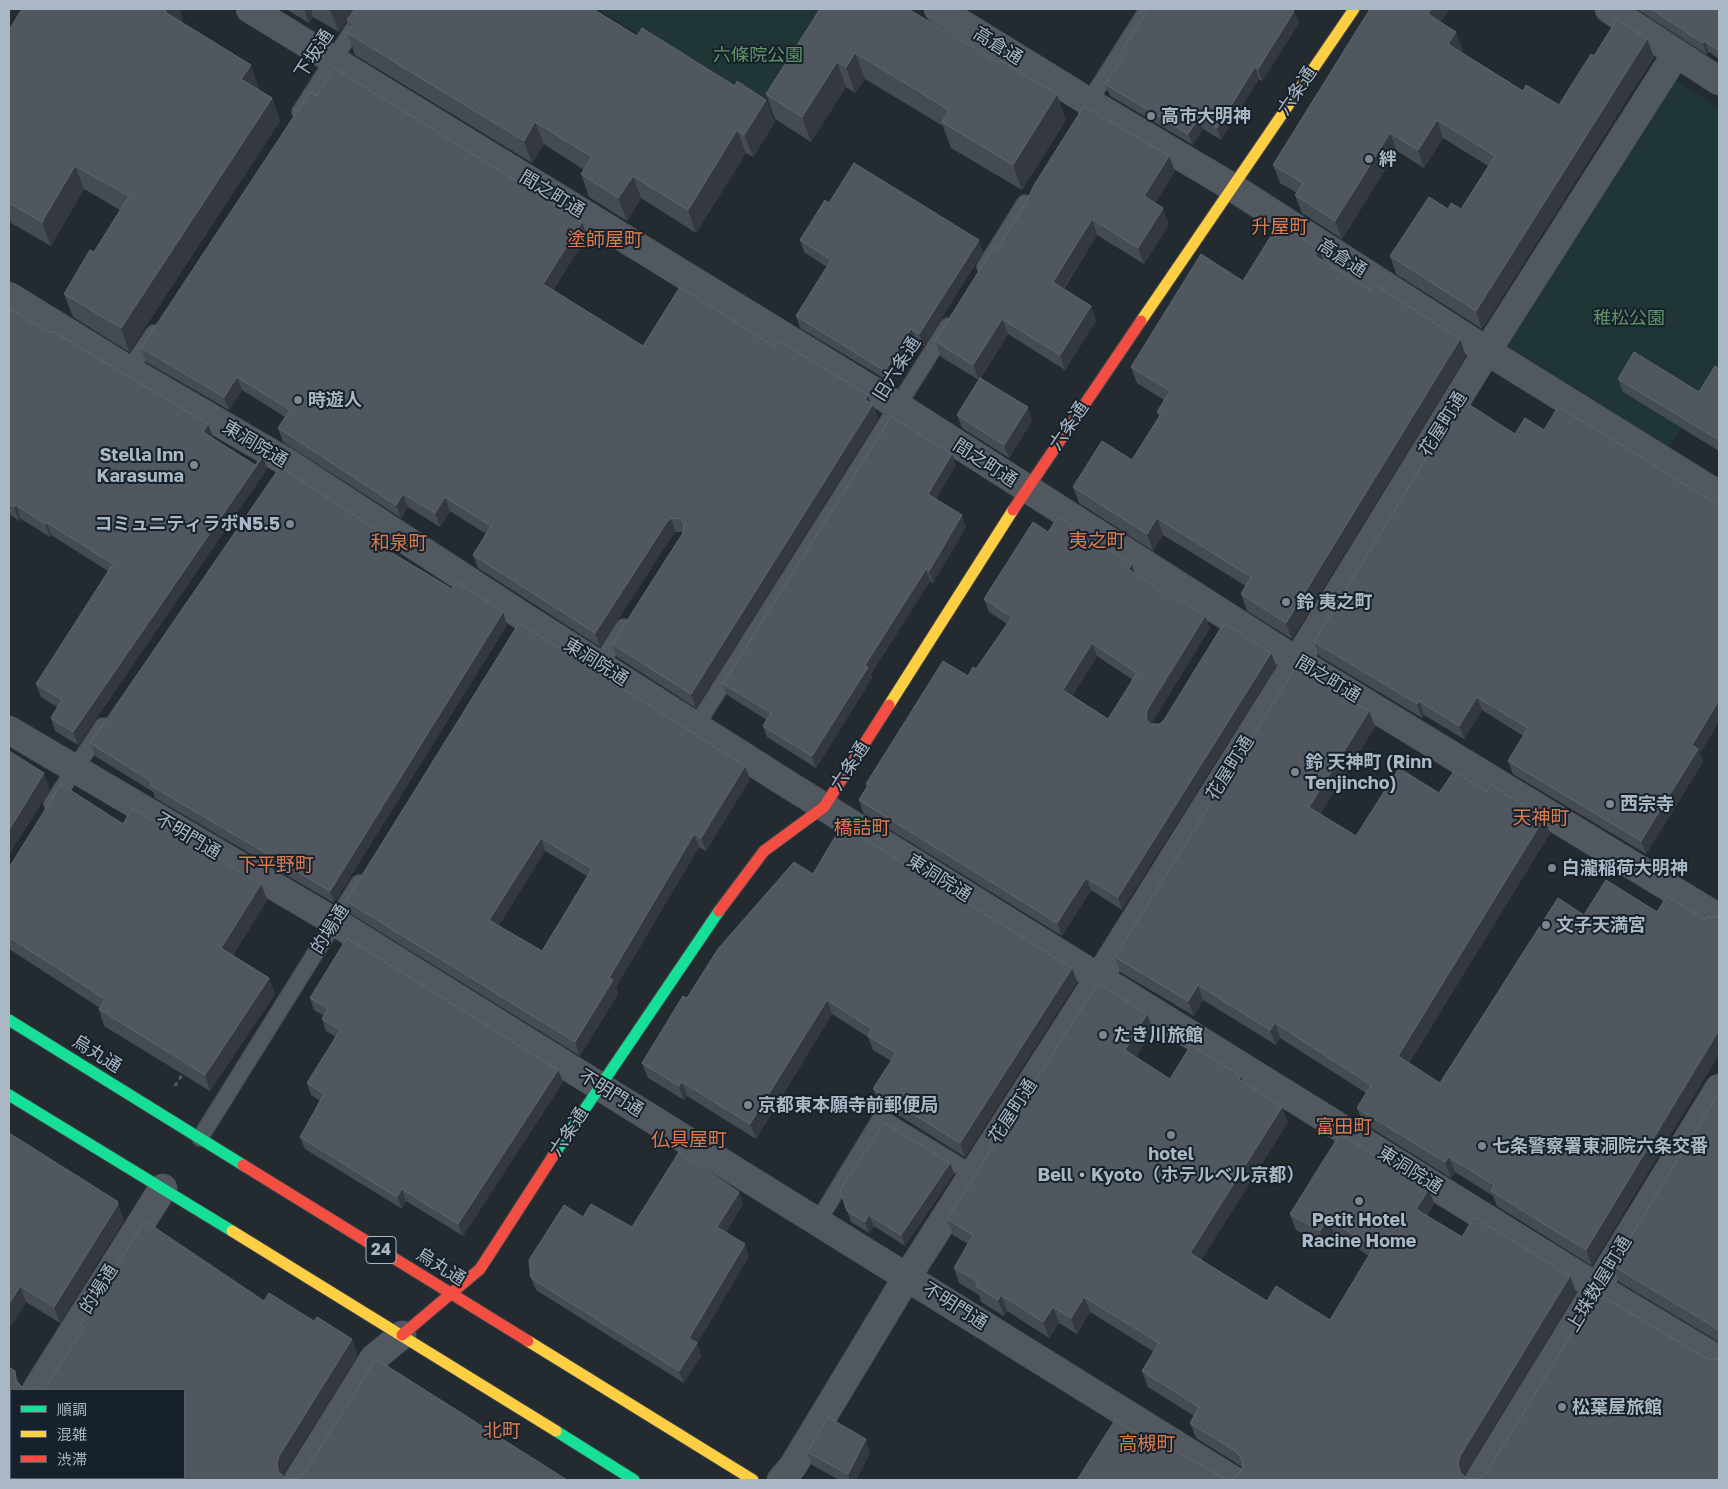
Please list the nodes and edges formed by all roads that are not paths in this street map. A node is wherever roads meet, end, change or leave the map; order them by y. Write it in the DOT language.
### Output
graph roads {
  1 [pos="250,9"];
  2 [pos="366,9"];
  3 [pos="938,9"];
  4 [pos="1148,9"];
  5 [pos="1354,9"];
  6 [pos="1609,9"];
  7 [pos="1676,54"];
  8 [pos="334,61"];
  9 [pos="1719,81"];
  10 [pos="1084,111"];
  11 [pos="291,126"];
  12 [pos="1036,187"];
  13 [pos="1232,187"];
  14 [pos="977,280"];
  15 [pos="9,296"];
  16 [pos="956,313"];
  17 [pos="162,322"];
  18 [pos="1487,352"];
  19 [pos="129,370"];
  20 [pos="898,406"];
  21 [pos="1026,490"];
  22 [pos="1719,494"];
  23 [pos="632,616"];
  24 [pos="1297,660"];
  25 [pos="600,665"];
  26 [pos="113,712"];
  27 [pos="696,726"];
  28 [pos="9,730"];
  29 [pos="74,769"];
  30 [pos="824,807"];
  31 [pos="44,817"];
  32 [pos="366,871"];
  33 [pos="1719,918"];
  34 [pos="335,922"];
  35 [pos="1099,977"];
  36 [pos="9,1020"];
  37 [pos="599,1085"];
  38 [pos="1719,1088"];
  39 [pos="9,1095"];
  40 [pos="200,1138"];
  41 [pos="973,1174"];
  42 [pos="163,1188"];
  43 [pos="818,1221"];
  44 [pos="907,1277"];
  45 [pos="1597,1286"];
  46 [pos="451,1293"];
  47 [pos="402,1335"];
  48 [pos="1719,1360"];
  49 [pos="37,1389"];
  50 [pos="298,1480"];
  51 [pos="634,1480"];
  52 [pos="753,1480"];
  53 [pos="781,1480"];
  54 [pos="1233,1480"];
  55 [pos="1480,1480"];
  1 -- 8 [label="street, 間之町通"];
  2 -- 8 [label="lane, 下坂通"];
  3 -- 10 [label="street, 高倉通"];
  4 -- 10 [label="lane"];
  5 -- 13 [label="main road, 六条通"];
  6 -- 7 [label="street"];
  7 -- 9 [label="street"];
  7 -- 18 [label="street, 花屋町通"];
  8 -- 11 [label="lane, 下坂通"];
  8 -- 20 [label="street, 間之町通"];
  10 -- 13 [label="street, 高倉通"];
  12 -- 14 [label="lane"];
  13 -- 18 [label="street, 高倉通"];
  13 -- 21 [label="main road, 六条通"];
  15 -- 19 [label="street, 東洞院通"];
  16 -- 20 [label="lane, 旧六条通"];
  17 -- 19 [label="lane"];
  18 -- 22 [label="street, 高倉通"];
  18 -- 24 [label="street, 花屋町通"];
  19 -- 25 [label="street, 東洞院通"];
  20 -- 21 [label="street, 間之町通"];
  20 -- 27 [label="lane, 旧六条通"];
  21 -- 24 [label="street, 間之町通"];
  21 -- 30 [label="main road, 六条通"];
  23 -- 25 [label="lane"];
  24 -- 33 [label="street, 間之町通"];
  24 -- 35 [label="street, 花屋町通"];
  25 -- 27 [label="street, 東洞院通"];
  26 -- 29 [label="lane"];
  27 -- 30 [label="street, 東洞院通"];
  28 -- 29 [label="street, 不明門通"];
  29 -- 31 [label="lane"];
  29 -- 34 [label="street, 不明門通"];
  30 -- 35 [label="street, 東洞院通"];
  30 -- 37 [label="main road, 六条通"];
  32 -- 34 [label="lane, 的場通"];
  34 -- 37 [label="street, 不明門通"];
  34 -- 40 [label="lane, 的場通"];
  35 -- 41 [label="street, 花屋町通"];
  35 -- 45 [label="street, 東洞院通"];
  36 -- 40 [label="main road, 烏丸通 / 24"];
  37 -- 43 [label="street, 不明門通"];
  37 -- 46 [label="main road, 六条通"];
  38 -- 45 [label="street, 上珠数屋町通"];
  39 -- 42 [label="main road"];
  40 -- 46 [label="main road, 烏丸通 / 24"];
  41 -- 43 [label="lane"];
  41 -- 44 [label="street, 花屋町通"];
  42 -- 47 [label="main road"];
  42 -- 49 [label="street, 的場通"];
  43 -- 44 [label="street, 不明門通"];
  44 -- 53 [label="street, 花屋町通"];
  44 -- 54 [label="street, 不明門通"];
  45 -- 48 [label="street, 東洞院通"];
  45 -- 55 [label="street, 上珠数屋町通"];
  46 -- 47 [label="main road, 六条通"];
  46 -- 52 [label="main road, 烏丸通 / 24"];
  47 -- 50 [label="street, 六条通"];
  47 -- 51 [label="main road"];
}
